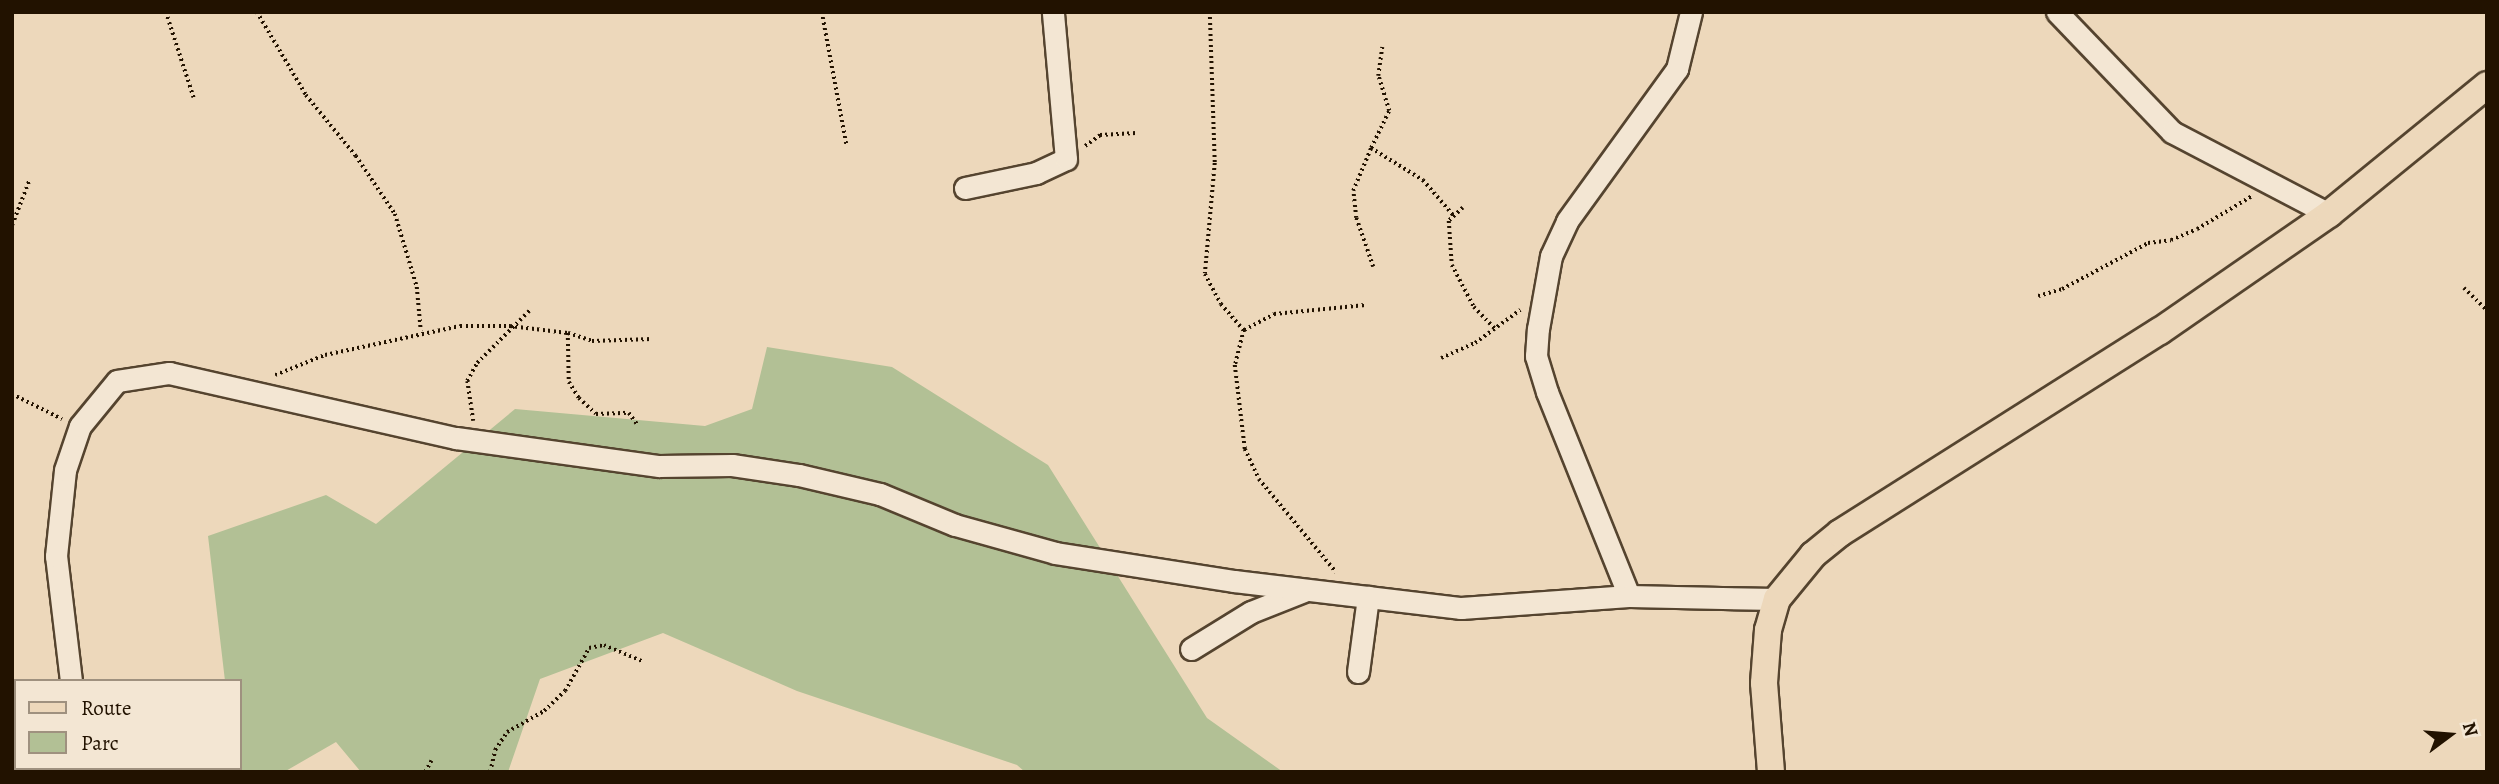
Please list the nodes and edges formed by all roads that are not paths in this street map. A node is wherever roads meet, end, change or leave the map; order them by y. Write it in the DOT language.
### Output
graph roads {
  1 [pos="1053,12"];
  2 [pos="1692,12"];
  3 [pos="2057,12"];
  4 [pos="2487,85"];
  5 [pos="965,188"];
  6 [pos="2329,214"];
  7 [pos="1313,588"];
  8 [pos="1629,596"];
  9 [pos="1368,597"];
  10 [pos="1777,599"];
  11 [pos="1191,649"];
  12 [pos="1358,673"];
  13 [pos="71,679"];
  14 [pos="1770,772"];
  1 -- 5 [label="street"];
  2 -- 8 [label="street"];
  3 -- 6 [label="street"];
  4 -- 6 [label="main road"];
  6 -- 10 [label="main road"];
  7 -- 9 [label="street"];
  7 -- 11 [label="street"];
  7 -- 13 [label="street"];
  8 -- 9 [label="street"];
  8 -- 10 [label="street"];
  9 -- 12 [label="street"];
  10 -- 14 [label="main road"];
}
